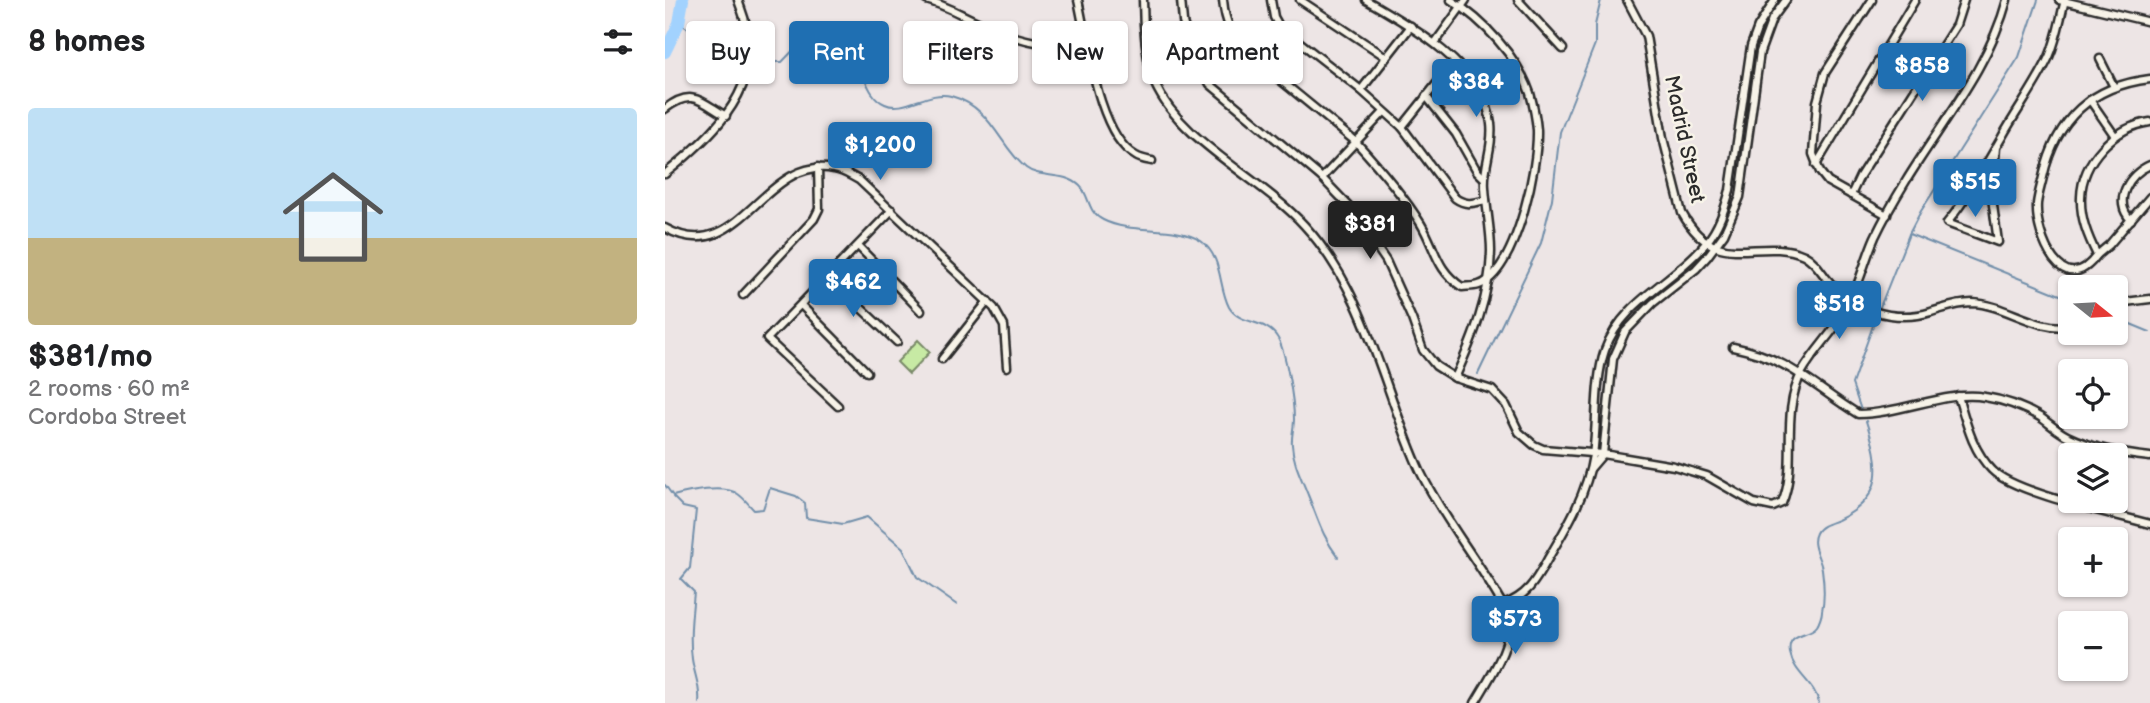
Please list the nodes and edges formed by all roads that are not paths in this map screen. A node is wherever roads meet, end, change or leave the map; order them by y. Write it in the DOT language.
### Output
graph roads {
  1 [pos="738,0"];
  2 [pos="926,0"];
  3 [pos="1078,0"];
  4 [pos="1143,0"];
  5 [pos="1181,0"];
  6 [pos="1223,0"];
  7 [pos="1271,0"];
  8 [pos="1300,0"];
  9 [pos="1366,0"];
  10 [pos="1451,0"];
  11 [pos="1466,0"];
  12 [pos="1518,0"];
  13 [pos="1627,0"];
  14 [pos="1775,0"];
  15 [pos="1786,0"];
  16 [pos="1872,0"];
  17 [pos="1915,0"];
  18 [pos="1964,0"];
  19 [pos="2007,0"];
  20 [pos="2063,0"];
  21 [pos="1461,7"];
  22 [pos="1083,21"];
  23 [pos="2150,22"];
  24 [pos="1411,26"];
  25 [pos="1032,42"];
  26 [pos="1435,43"];
  27 [pos="1563,49"];
  28 [pos="1386,57"];
  29 [pos="2100,59"];
  30 [pos="1454,62"];
  31 [pos="2150,79"];
  32 [pos="1096,84"];
  33 [pos="2114,87"];
  34 [pos="1361,90"];
  35 [pos="1426,96"];
  36 [pos="2090,100"];
  37 [pos="665,109"];
  38 [pos="1384,112"];
  39 [pos="726,116"];
  40 [pos="2150,122"];
  41 [pos="1402,127"];
  42 [pos="2115,136"];
  43 [pos="1356,142"];
  44 [pos="1996,147"];
  45 [pos="1151,162"];
  46 [pos="1816,165"];
  47 [pos="2150,165"];
  48 [pos="818,167"];
  49 [pos="665,174"];
  50 [pos="1322,178"];
  51 [pos="1484,178"];
  52 [pos="1851,195"];
  53 [pos="2150,197"];
  54 [pos="1486,200"];
  55 [pos="892,210"];
  56 [pos="1887,215"];
  57 [pos="2131,220"];
  58 [pos="665,228"];
  59 [pos="1708,241"];
  60 [pos="858,246"];
  61 [pos="1716,246"];
  62 [pos="2097,255"];
  63 [pos="828,277"];
  64 [pos="1488,280"];
  65 [pos="743,295"];
  66 [pos="2150,299"];
  67 [pos="988,301"];
  68 [pos="1850,302"];
  69 [pos="2128,302"];
  70 [pos="801,305"];
  71 [pos="921,311"];
  72 [pos="2058,326"];
  73 [pos="897,342"];
  74 [pos="1733,347"];
  75 [pos="941,359"];
  76 [pos="1007,367"];
  77 [pos="867,372"];
  78 [pos="1801,373"];
  79 [pos="1455,378"];
  80 [pos="1958,396"];
  81 [pos="838,406"];
  82 [pos="1593,453"];
  83 [pos="1603,454"];
  84 [pos="2150,457"];
  85 [pos="1590,470"];
  86 [pos="2150,523"];
  87 [pos="1503,605"];
  88 [pos="1475,703"];
  1 -- 39 [label="street"];
  2 -- 25 [label="street"];
  3 -- 22 [label="street"];
  4 -- 87 [label="street"];
  5 -- 50 [label="street"];
  6 -- 43 [label="street"];
  7 -- 34 [label="street"];
  8 -- 28 [label="street"];
  9 -- 24 [label="street"];
  10 -- 21 [label="street"];
  11 -- 21 [label="street"];
  12 -- 27 [label="street"];
  13 -- 59 [label="street, Madrid Street"];
  14 -- 59 [label="street"];
  15 -- 61 [label="street"];
  16 -- 46 [label="street"];
  17 -- 46 [label="street"];
  18 -- 52 [label="street"];
  19 -- 56 [label="street"];
  20 -- 23 [label="street"];
  20 -- 44 [label="street"];
  21 -- 26 [label="street"];
  21 -- 64 [label="street"];
  24 -- 26 [label="street"];
  24 -- 28 [label="street"];
  26 -- 30 [label="street"];
  28 -- 34 [label="street"];
  29 -- 33 [label="street"];
  30 -- 35 [label="street"];
  30 -- 51 [label="street"];
  31 -- 33 [label="street"];
  32 -- 45 [label="street"];
  33 -- 36 [label="street"];
  34 -- 38 [label="street"];
  35 -- 41 [label="street"];
  35 -- 51 [label="street"];
  36 -- 42 [label="street"];
  36 -- 62 [label="street"];
  37 -- 39 [label="street"];
  38 -- 41 [label="street"];
  38 -- 43 [label="street"];
  39 -- 49 [label="street"];
  40 -- 42 [label="street"];
  41 -- 54 [label="street"];
  42 -- 62 [label="street"];
  43 -- 50 [label="street"];
  43 -- 64 [label="street"];
  44 -- 44 [label="street"];
  46 -- 52 [label="street"];
  47 -- 57 [label="street"];
  48 -- 55 [label="street"];
  48 -- 58 [label="street"];
  48 -- 65 [label="street"];
  50 -- 79 [label="street"];
  51 -- 54 [label="street"];
  52 -- 56 [label="street"];
  53 -- 57 [label="street"];
  54 -- 64 [label="street"];
  55 -- 60 [label="street"];
  55 -- 67 [label="street"];
  56 -- 68 [label="street"];
  57 -- 62 [label="street"];
  59 -- 61 [label="street, Madrid Street"];
  59 -- 82 [label="street"];
  60 -- 63 [label="street"];
  60 -- 71 [label="street"];
  61 -- 68 [label="street, Madrid Street"];
  61 -- 83 [label="street"];
  63 -- 70 [label="street"];
  63 -- 73 [label="street"];
  64 -- 79 [label="street"];
  66 -- 69 [label="street"];
  67 -- 75 [label="street"];
  67 -- 76 [label="street"];
  68 -- 72 [label="street"];
  68 -- 78 [label="street"];
  70 -- 77 [label="street"];
  70 -- 81 [label="street"];
  74 -- 78 [label="street"];
  78 -- 80 [label="street"];
  78 -- 83 [label="street"];
  79 -- 82 [label="street"];
  80 -- 84 [label="street"];
  80 -- 86 [label="street"];
  82 -- 83 [label="street"];
  82 -- 85 [label="street"];
  83 -- 85 [label="street"];
  85 -- 87 [label="street"];
  87 -- 88 [label="street"];
}
